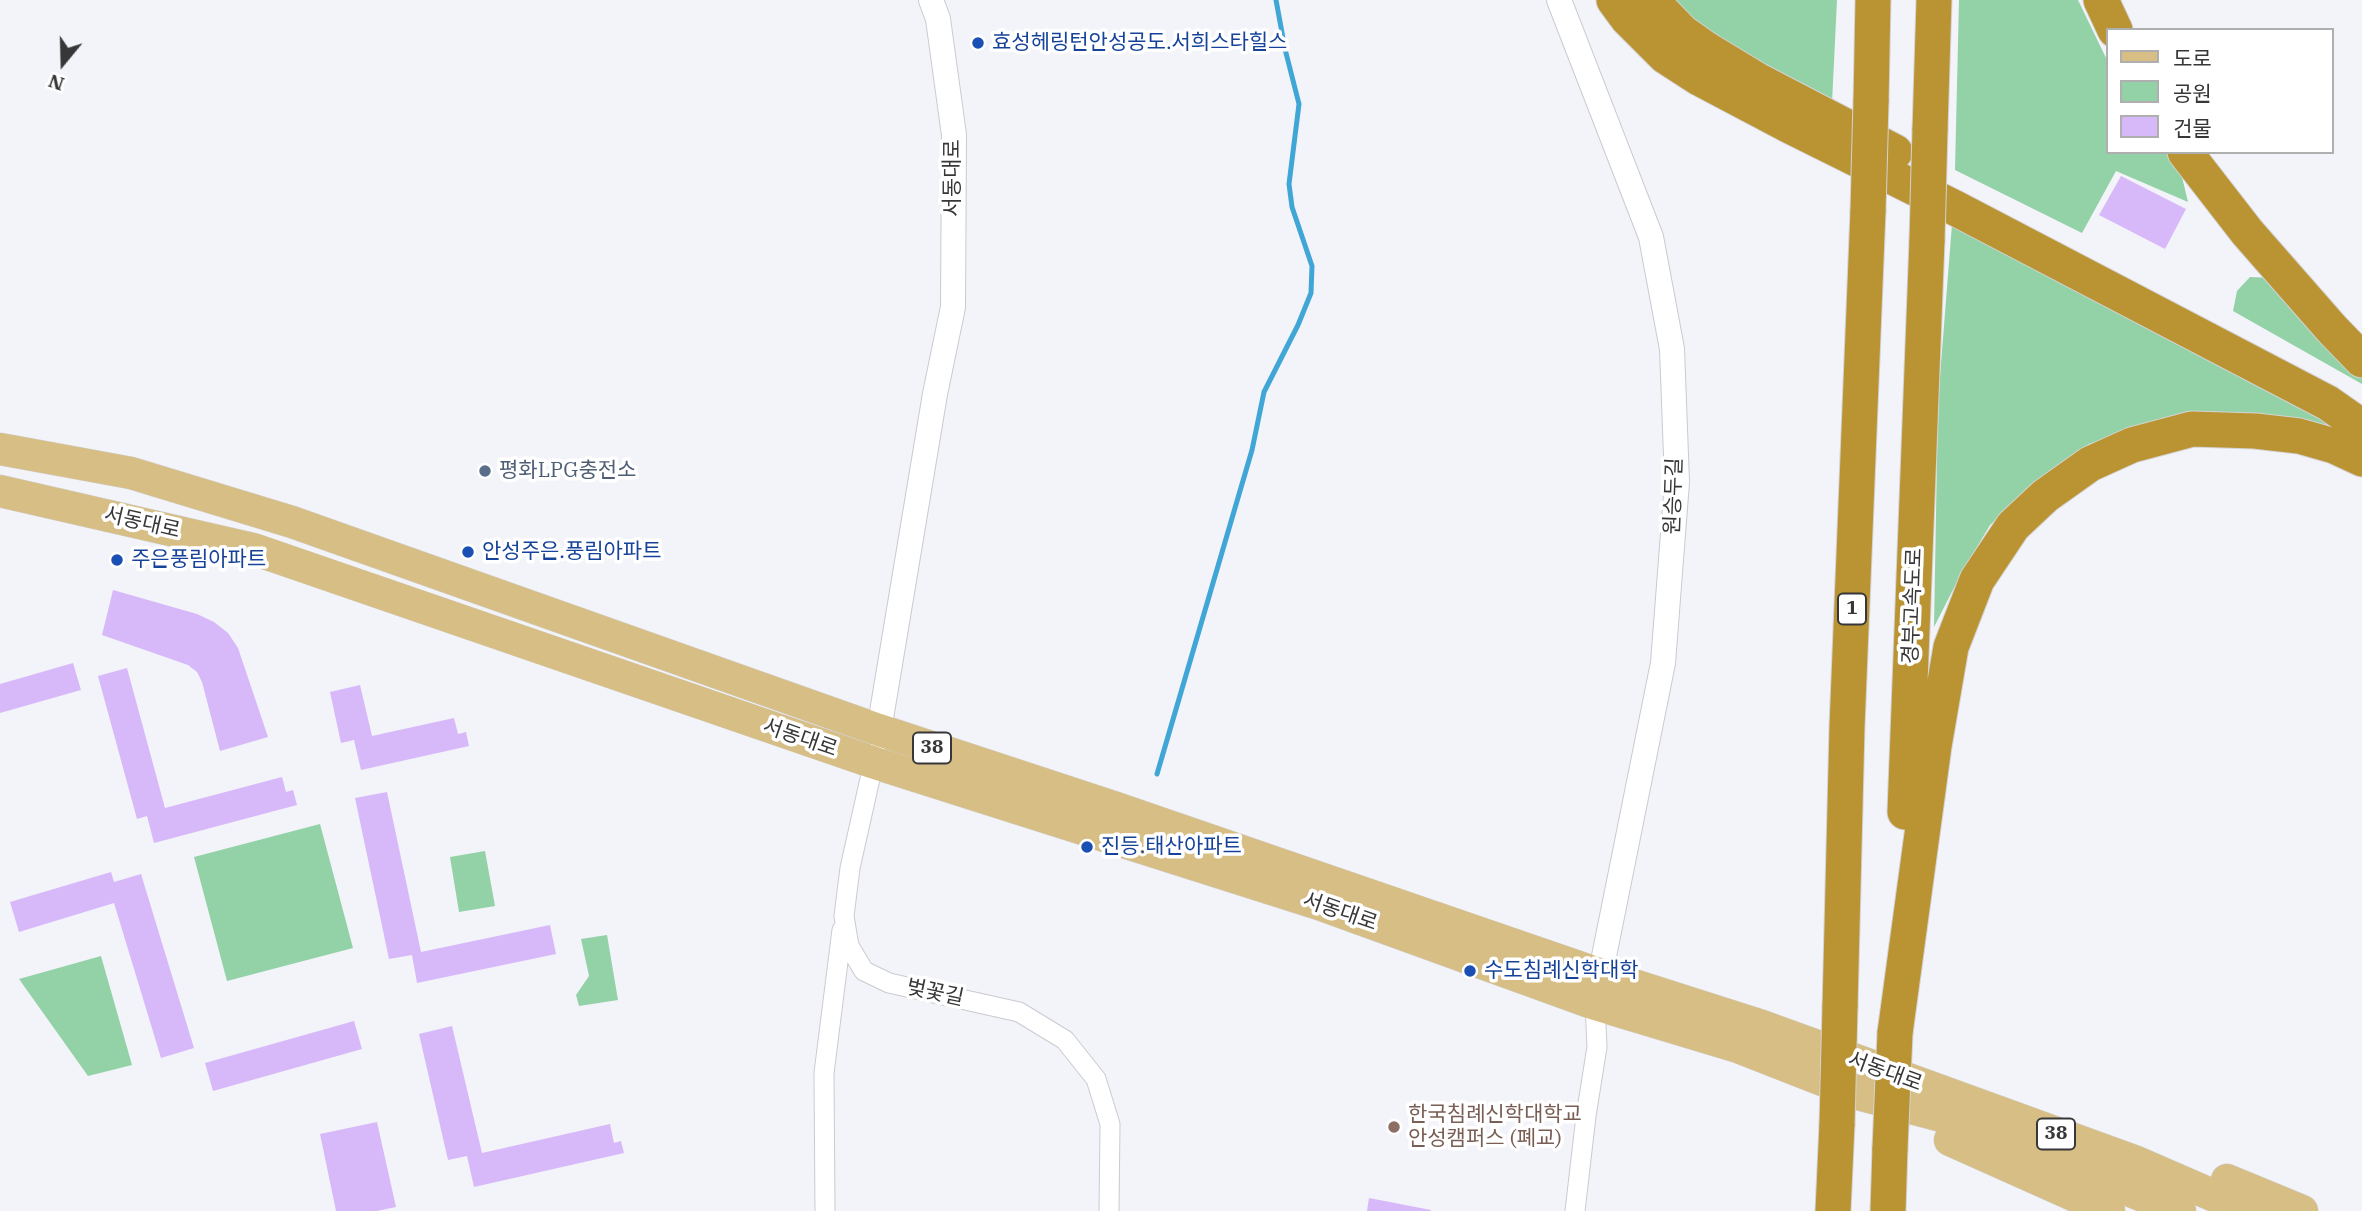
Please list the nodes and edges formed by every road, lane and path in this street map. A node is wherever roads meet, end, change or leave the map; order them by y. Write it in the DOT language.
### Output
graph roads {
  1 [pos="931,0"];
  2 [pos="1559,0"];
  3 [pos="1614,0"];
  4 [pos="1651,0"];
  5 [pos="1873,0"];
  6 [pos="1934,0"];
  7 [pos="2101,0"];
  8 [pos="2114,28"];
  9 [pos="2187,154"];
  10 [pos="2362,360"];
  11 [pos="2362,400"];
  12 [pos="2362,427"];
  13 [pos="0,449"];
  14 [pos="2362,459"];
  15 [pos="0,491"];
  16 [pos="879,730"];
  17 [pos="874,763"];
  18 [pos="844,916"];
  19 [pos="1597,989"];
  20 [pos="1895,1033"];
  21 [pos="1859,1063"];
  22 [pos="1858,1094"];
  23 [pos="2080,1205"];
  24 [pos="825,1211"];
  25 [pos="1109,1211"];
  26 [pos="1575,1211"];
  27 [pos="1833,1211"];
  28 [pos="1888,1211"];
  29 [pos="2109,1211"];
  30 [pos="2180,1211"];
  31 [pos="2249,1211"];
  32 [pos="2302,1211"];
  1 -- 16 [label="street, 서동대로"];
  2 -- 19 [label="street, 원승두길"];
  3 -- 12 [label="highway"];
  4 -- 11 [label="highway"];
  5 -- 27 [label="highway, 1, bridge"];
  6 -- 20 [label="highway, 경부고속도로, bridge"];
  7 -- 8 [label="highway"];
  9 -- 10 [label="highway"];
  13 -- 16 [label="main road, 서동대로 / 38"];
  14 -- 20 [label="highway"];
  15 -- 17 [label="main road, 서동대로 / 38"];
  16 -- 17 [label="street, 벚꽃길"];
  16 -- 19 [label="main road, 서동대로 / 38"];
  17 -- 18 [label="street, 벚꽃길"];
  17 -- 19 [label="main road, 서동대로 / 38"];
  18 -- 24 [label="street"];
  18 -- 25 [label="street, 벚꽃길"];
  19 -- 21 [label="main road, 서동대로 / 38"];
  19 -- 22 [label="main road, 서동대로 / 38"];
  19 -- 26 [label="street"];
  20 -- 28 [label="highway, 경부고속도로, bridge"];
  21 -- 31 [label="main road, 서동대로 / 38"];
  21 -- 32 [label="main road"];
  22 -- 23 [label="main road"];
  22 -- 30 [label="main road, 서동대로 / 38"];
  23 -- 29 [label="main road"];
}
